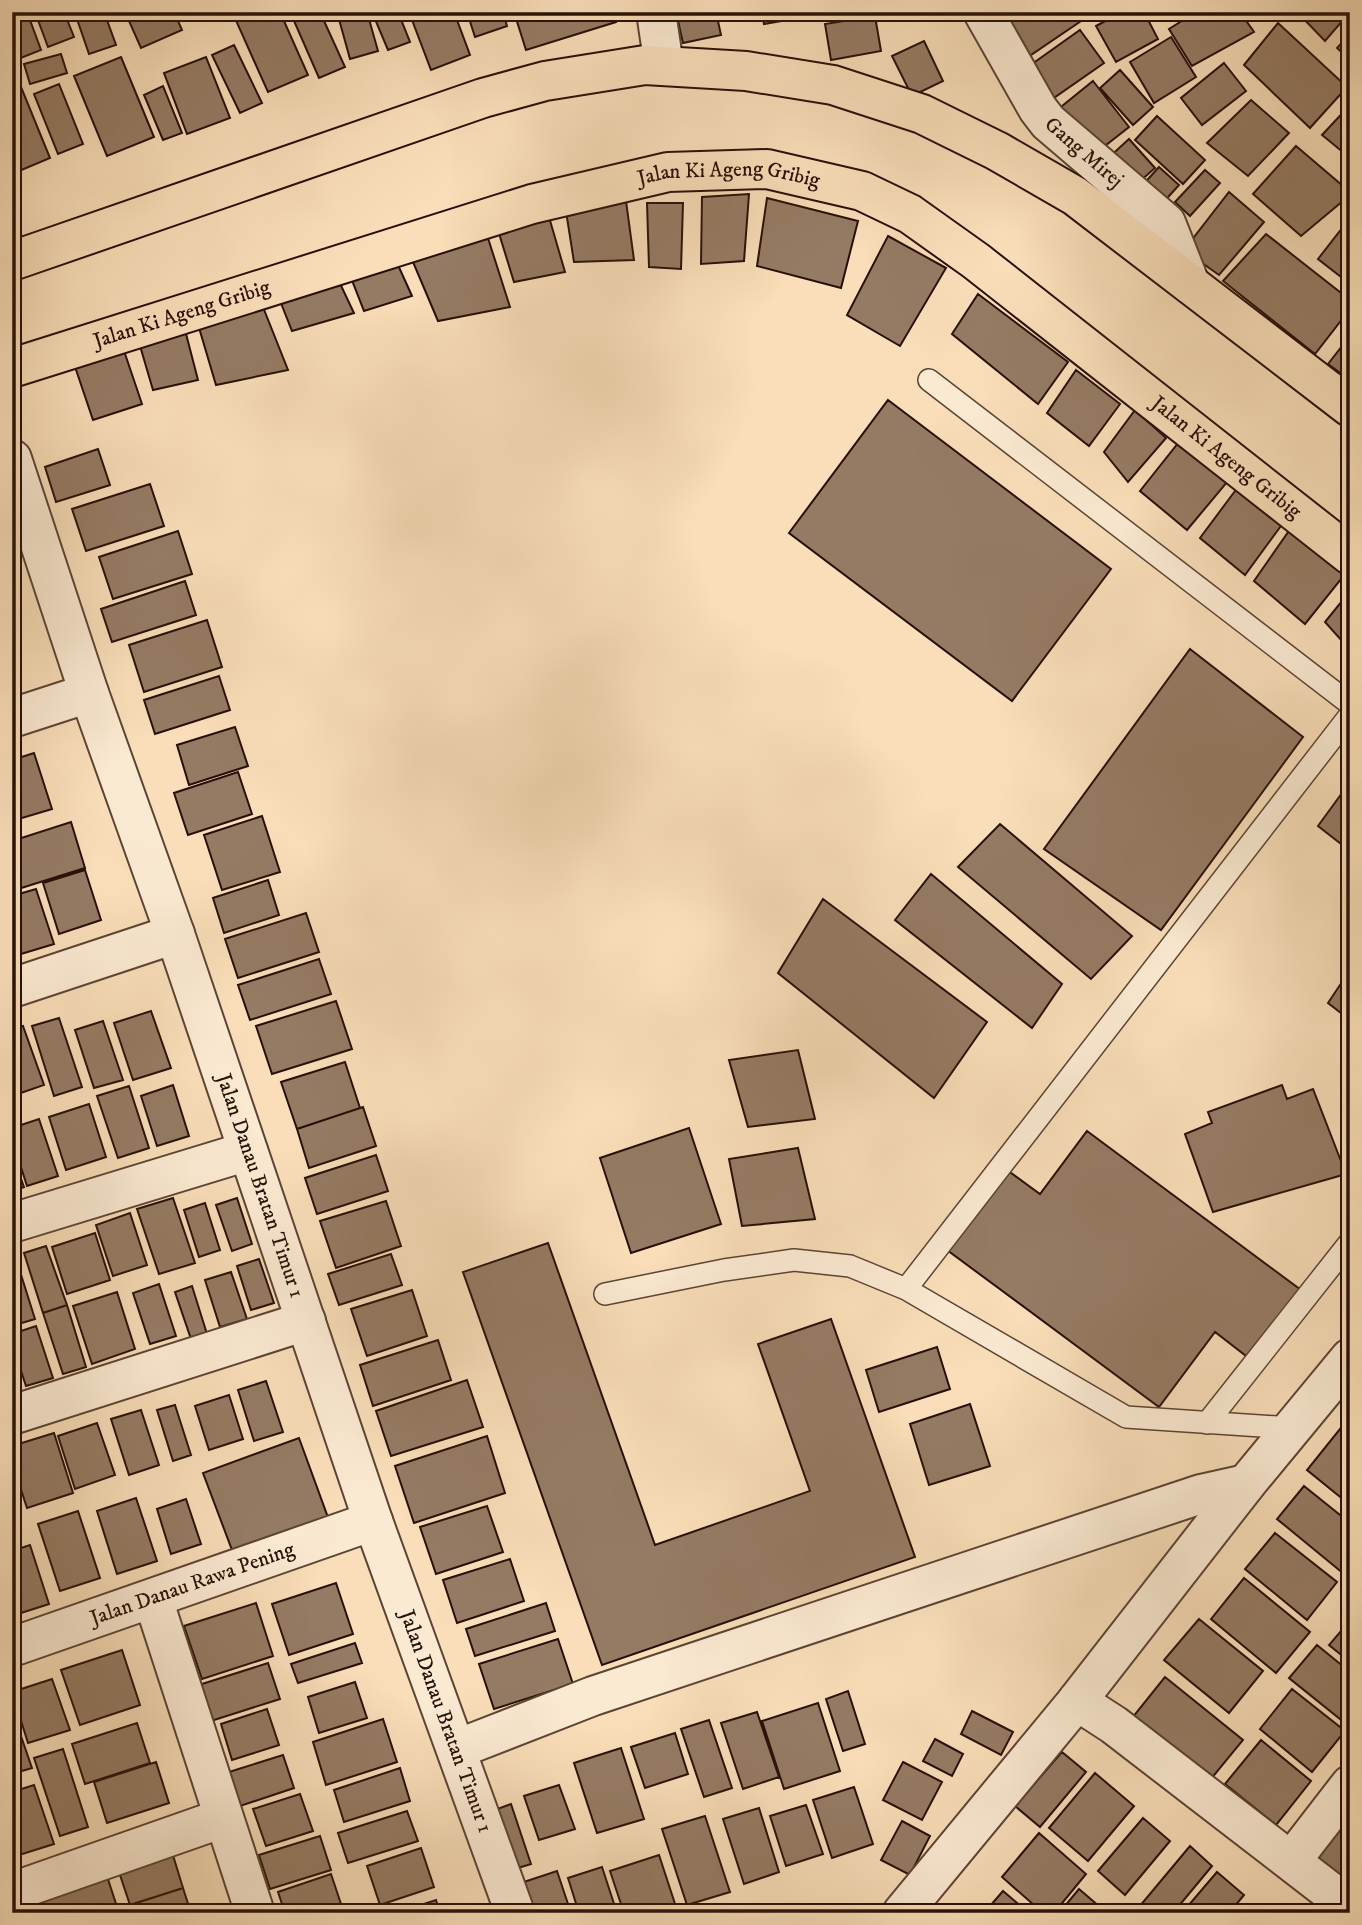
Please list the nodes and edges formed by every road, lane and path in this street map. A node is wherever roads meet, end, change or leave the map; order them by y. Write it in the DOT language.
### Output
graph roads {
  1 [pos="656,12"];
  2 [pos="983,12"];
  3 [pos="664,66"];
  4 [pos="12,261"];
  5 [pos="1189,284"];
  6 [pos="12,369"];
  7 [pos="929,380"];
  8 [pos="1350,407"];
  9 [pos="12,459"];
  10 [pos="1350,555"];
  11 [pos="89,693"];
  12 [pos="1350,704"];
  13 [pos="1350,715"];
  14 [pos="12,718"];
  15 [pos="175,934"];
  16 [pos="12,988"];
  17 [pos="248,1151"];
  18 [pos="12,1223"];
  19 [pos="1350,1242"];
  20 [pos="906,1289"];
  21 [pos="605,1294"];
  22 [pos="306,1321"];
  23 [pos="1350,1358"];
  24 [pos="12,1415"];
  25 [pos="1208,1423"];
  26 [pos="1291,1427"];
  27 [pos="1246,1484"];
  28 [pos="373,1521"];
  29 [pos="153,1599"];
  30 [pos="12,1647"];
  31 [pos="1077,1701"];
  32 [pos="457,1749"];
  33 [pos="1350,1785"];
  34 [pos="223,1818"];
  35 [pos="1292,1860"];
  36 [pos="22,1898"];
  37 [pos="1350,1907"];
  38 [pos="255,1913"];
  39 [pos="515,1913"];
  40 [pos="902,1913"];
  1 -- 3 [label="street"];
  2 -- 5 [label="street, Gang Mirej"];
  3 -- 4 [label="main road"];
  3 -- 5 [label="main road"];
  5 -- 8 [label="main road"];
  6 -- 10 [label="main road, Jalan Ki Ageng Gribig"];
  7 -- 12 [label="lane"];
  9 -- 11 [label="street, Jalan Danau Bratan Timur 1"];
  11 -- 14 [label="street"];
  11 -- 15 [label="street, Jalan Danau Bratan Timur 1"];
  13 -- 20 [label="lane"];
  15 -- 16 [label="street"];
  15 -- 17 [label="street, Jalan Danau Bratan Timur 1"];
  17 -- 18 [label="street"];
  17 -- 22 [label="street, Jalan Danau Bratan Timur 1"];
  19 -- 25 [label="lane"];
  20 -- 21 [label="lane"];
  20 -- 25 [label="lane"];
  22 -- 24 [label="street"];
  22 -- 28 [label="street, Jalan Danau Bratan Timur 1"];
  23 -- 26 [label="street"];
  25 -- 26 [label="lane"];
  26 -- 27 [label="street"];
  27 -- 31 [label="street"];
  27 -- 32 [label="street"];
  28 -- 29 [label="street, Jalan Danau Rawa Pening"];
  28 -- 32 [label="street, Jalan Danau Bratan Timur 1"];
  29 -- 30 [label="street, Jalan Danau Rawa Pening"];
  29 -- 34 [label="street"];
  31 -- 35 [label="street"];
  31 -- 40 [label="street"];
  32 -- 39 [label="street, Jalan Danau Bratan Timur 1"];
  33 -- 35 [label="street"];
  34 -- 36 [label="street"];
  34 -- 38 [label="street"];
  35 -- 37 [label="street"];
}
